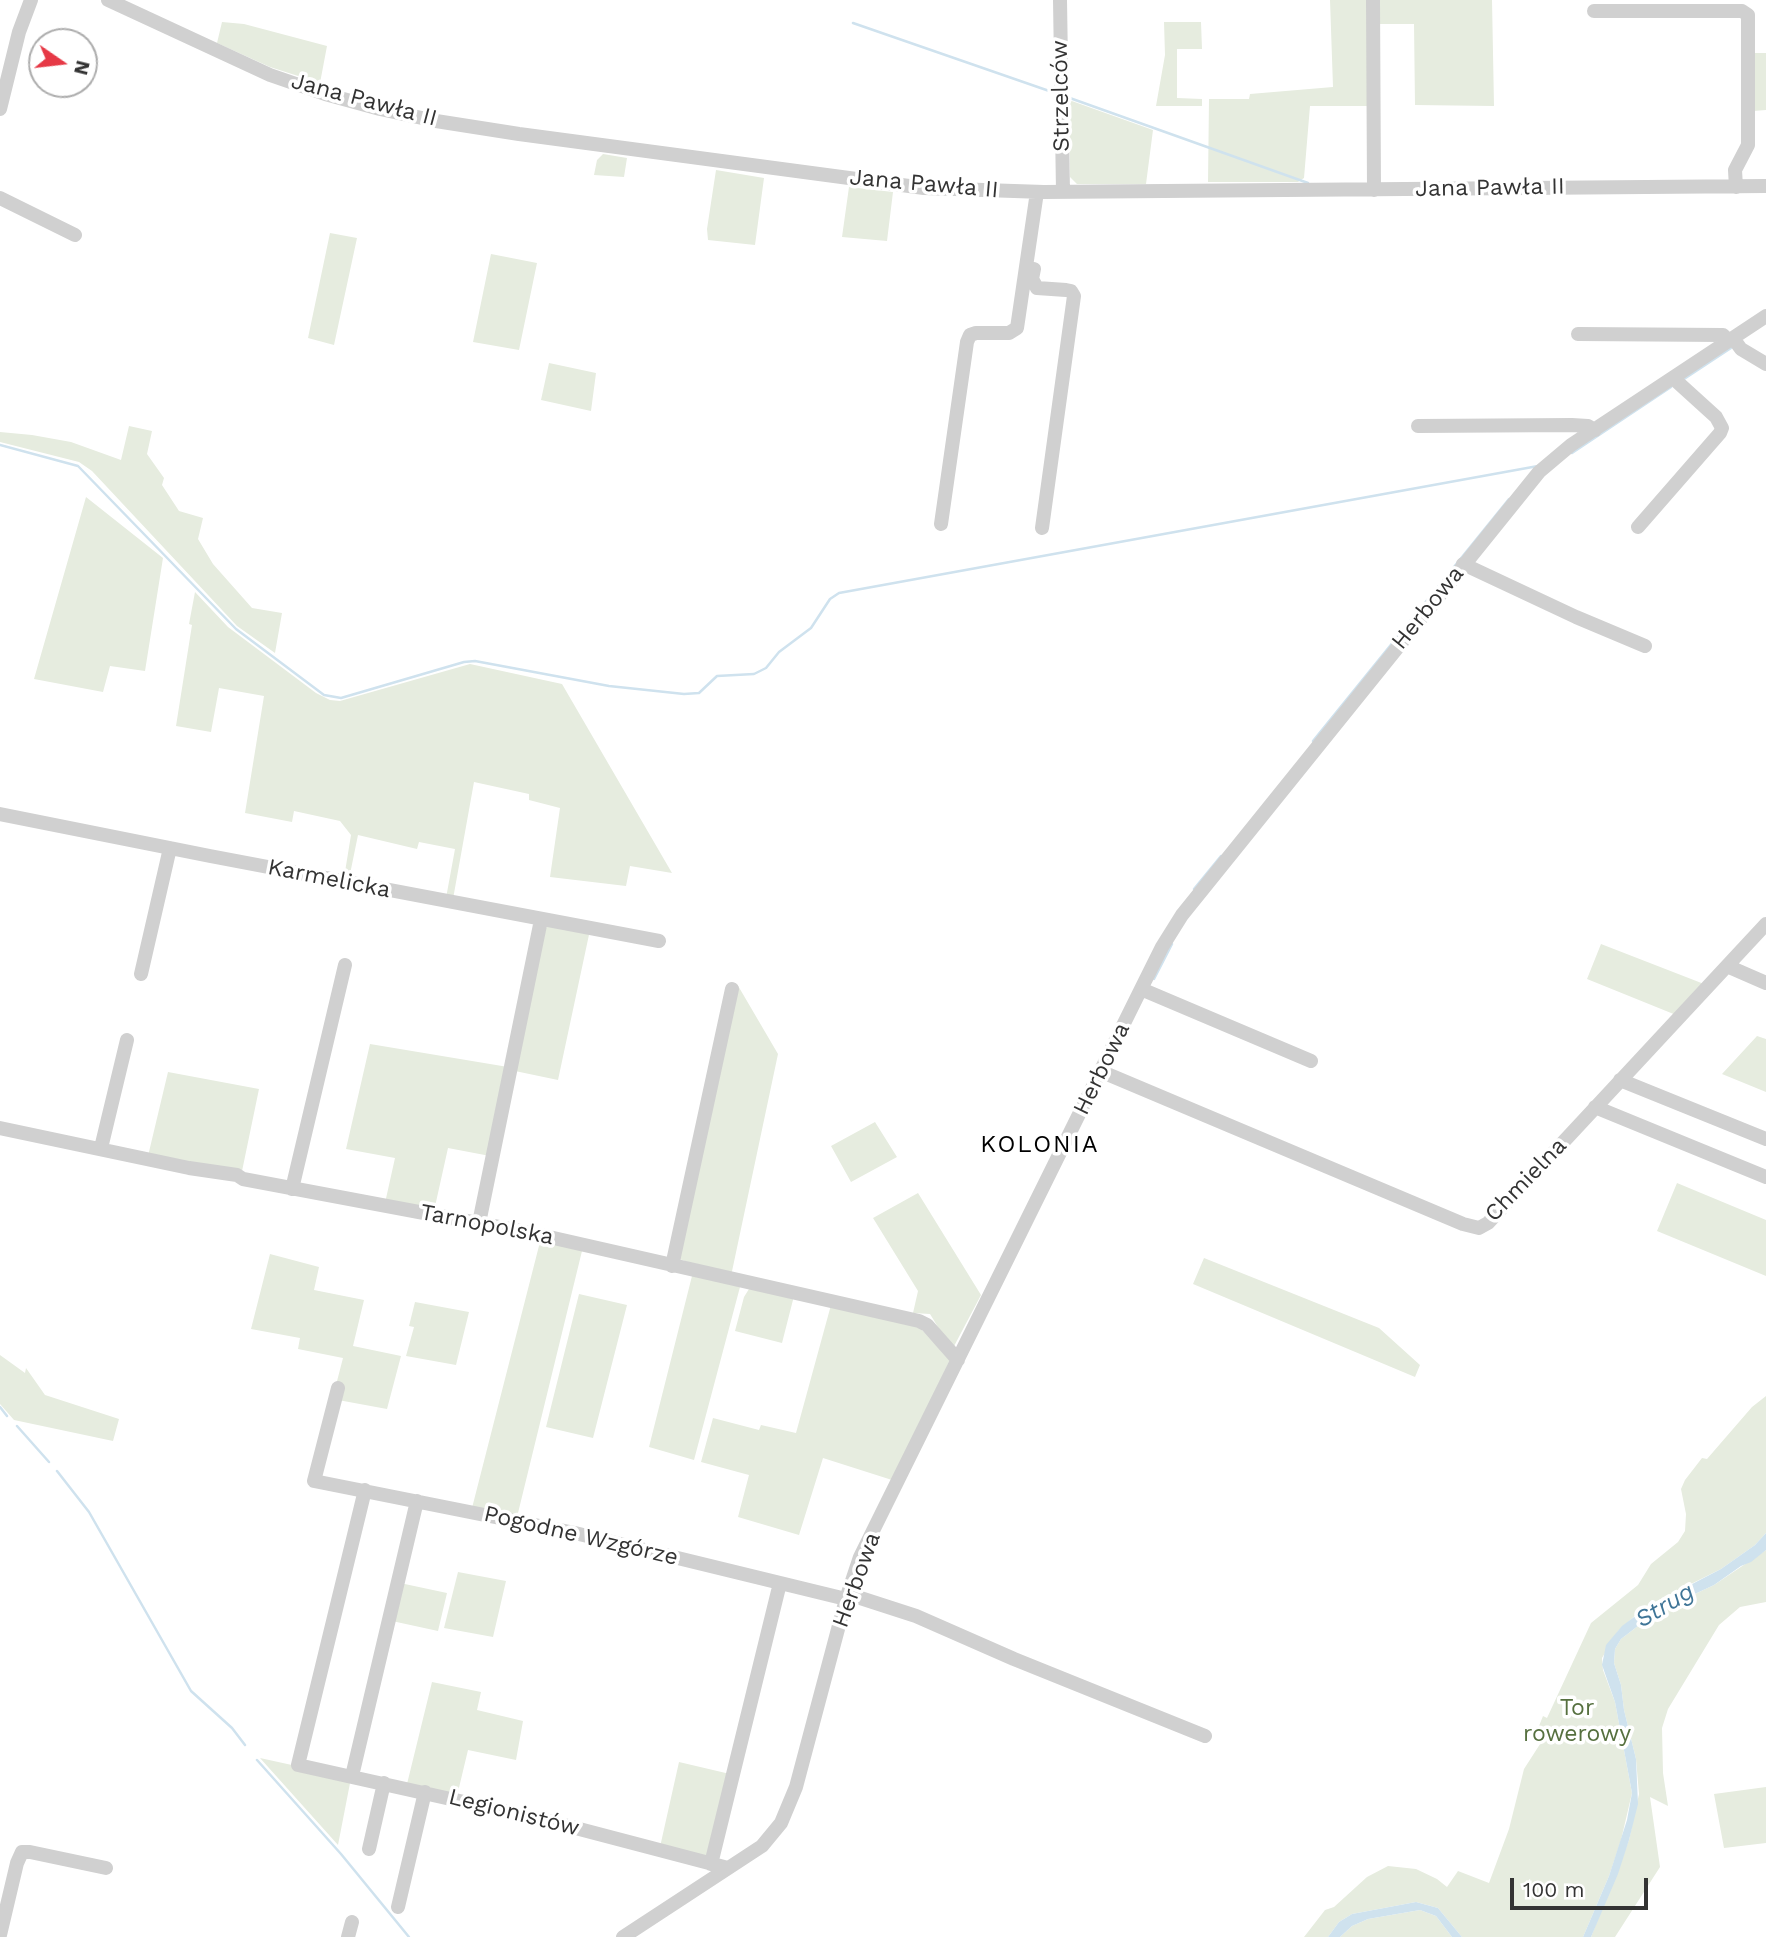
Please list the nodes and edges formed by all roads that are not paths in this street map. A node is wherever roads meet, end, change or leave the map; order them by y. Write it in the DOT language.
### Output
graph roads {
  1 [pos="31,0"];
  2 [pos="108,0"];
  3 [pos="1060,0"];
  4 [pos="1373,0"];
  5 [pos="1622,5"];
  6 [pos="1667,5"];
  7 [pos="1594,10"];
  8 [pos="0,109"];
  9 [pos="1766,186"];
  10 [pos="1736,187"];
  11 [pos="1374,190"];
  12 [pos="1041,192"];
  13 [pos="1063,192"];
  14 [pos="0,198"];
  15 [pos="75,235"];
  16 [pos="1766,316"];
  17 [pos="1578,334"];
  18 [pos="1731,340"];
  19 [pos="1766,364"];
  20 [pos="1673,378"];
  21 [pos="1418,426"];
  22 [pos="1595,430"];
  23 [pos="941,524"];
  24 [pos="1638,527"];
  25 [pos="1041,528"];
  26 [pos="1463,565"];
  27 [pos="1645,646"];
  28 [pos="0,814"];
  29 [pos="170,848"];
  30 [pos="541,920"];
  31 [pos="1766,925"];
  32 [pos="659,941"];
  33 [pos="345,965"];
  34 [pos="1727,966"];
  35 [pos="141,974"];
  36 [pos="1766,983"];
  37 [pos="732,989"];
  38 [pos="1141,989"];
  39 [pos="127,1040"];
  40 [pos="1311,1061"];
  41 [pos="1100,1071"];
  42 [pos="1620,1080"];
  43 [pos="1595,1108"];
  44 [pos="0,1128"];
  45 [pos="1766,1139"];
  46 [pos="102,1148"];
  47 [pos="1766,1177"];
  48 [pos="292,1189"];
  49 [pos="479,1223"];
  50 [pos="672,1266"];
  51 [pos="958,1360"];
  52 [pos="338,1388"];
  53 [pos="365,1490"];
  54 [pos="418,1501"];
  55 [pos="779,1583"];
  56 [pos="847,1596"];
  57 [pos="1205,1737"];
  58 [pos="352,1776"];
  59 [pos="384,1783"];
  60 [pos="425,1792"];
  61 [pos="369,1849"];
  62 [pos="712,1864"];
  63 [pos="106,1867"];
  64 [pos="728,1868"];
  65 [pos="398,1907"];
  66 [pos="352,1922"];
  67 [pos="0,1935"];
  68 [pos="348,1937"];
  69 [pos="623,1937"];
  1 -- 8 [label="street"];
  2 -- 12 [label="street, Jana Pawła II"];
  3 -- 13 [label="street, Strzelców"];
  4 -- 11 [label="street"];
  5 -- 6 [label="street"];
  5 -- 7 [label="street"];
  6 -- 10 [label="street"];
  9 -- 10 [label="street, Jana Pawła II"];
  10 -- 11 [label="street, Jana Pawła II"];
  11 -- 13 [label="street, Jana Pawła II"];
  12 -- 13 [label="street, Jana Pawła II"];
  12 -- 23 [label="street"];
  12 -- 25 [label="street"];
  14 -- 15 [label="street"];
  16 -- 18 [label="street, Herbowa"];
  17 -- 18 [label="street"];
  18 -- 19 [label="street"];
  18 -- 20 [label="street, Herbowa"];
  20 -- 22 [label="street, Herbowa"];
  20 -- 24 [label="street"];
  21 -- 22 [label="street"];
  22 -- 26 [label="street, Herbowa"];
  26 -- 27 [label="street"];
  26 -- 38 [label="street, Herbowa"];
  28 -- 29 [label="street, Karmelicka"];
  29 -- 30 [label="street, Karmelicka"];
  29 -- 35 [label="street"];
  30 -- 32 [label="street, Karmelicka"];
  30 -- 49 [label="street"];
  31 -- 34 [label="street, Chmielna"];
  33 -- 48 [label="street"];
  34 -- 36 [label="street"];
  34 -- 42 [label="street, Chmielna"];
  37 -- 50 [label="street"];
  38 -- 40 [label="street"];
  38 -- 41 [label="street, Herbowa"];
  39 -- 46 [label="street"];
  41 -- 43 [label="street, Chmielna"];
  41 -- 51 [label="street, Herbowa"];
  42 -- 43 [label="street, Chmielna"];
  42 -- 45 [label="street"];
  43 -- 47 [label="street"];
  44 -- 46 [label="street, Tarnopolska"];
  46 -- 48 [label="street, Tarnopolska"];
  48 -- 49 [label="street, Tarnopolska"];
  49 -- 50 [label="street, Tarnopolska"];
  50 -- 51 [label="street, Tarnopolska"];
  51 -- 56 [label="street, Herbowa"];
  52 -- 53 [label="street, Pogodne Wzgórze"];
  53 -- 54 [label="street, Pogodne Wzgórze"];
  53 -- 58 [label="street, Legionistów"];
  54 -- 55 [label="street, Pogodne Wzgórze"];
  54 -- 58 [label="street"];
  55 -- 56 [label="street, Pogodne Wzgórze"];
  55 -- 62 [label="street"];
  56 -- 57 [label="street, Pogodne Wzgórze"];
  56 -- 64 [label="street, Herbowa"];
  58 -- 59 [label="street, Legionistów"];
  59 -- 60 [label="street, Legionistów"];
  59 -- 61 [label="street"];
  60 -- 62 [label="street, Legionistów"];
  60 -- 65 [label="street"];
  62 -- 64 [label="street, Legionistów"];
  63 -- 67 [label="street"];
  64 -- 69 [label="street, Herbowa"];
  66 -- 68 [label="street"];
}
